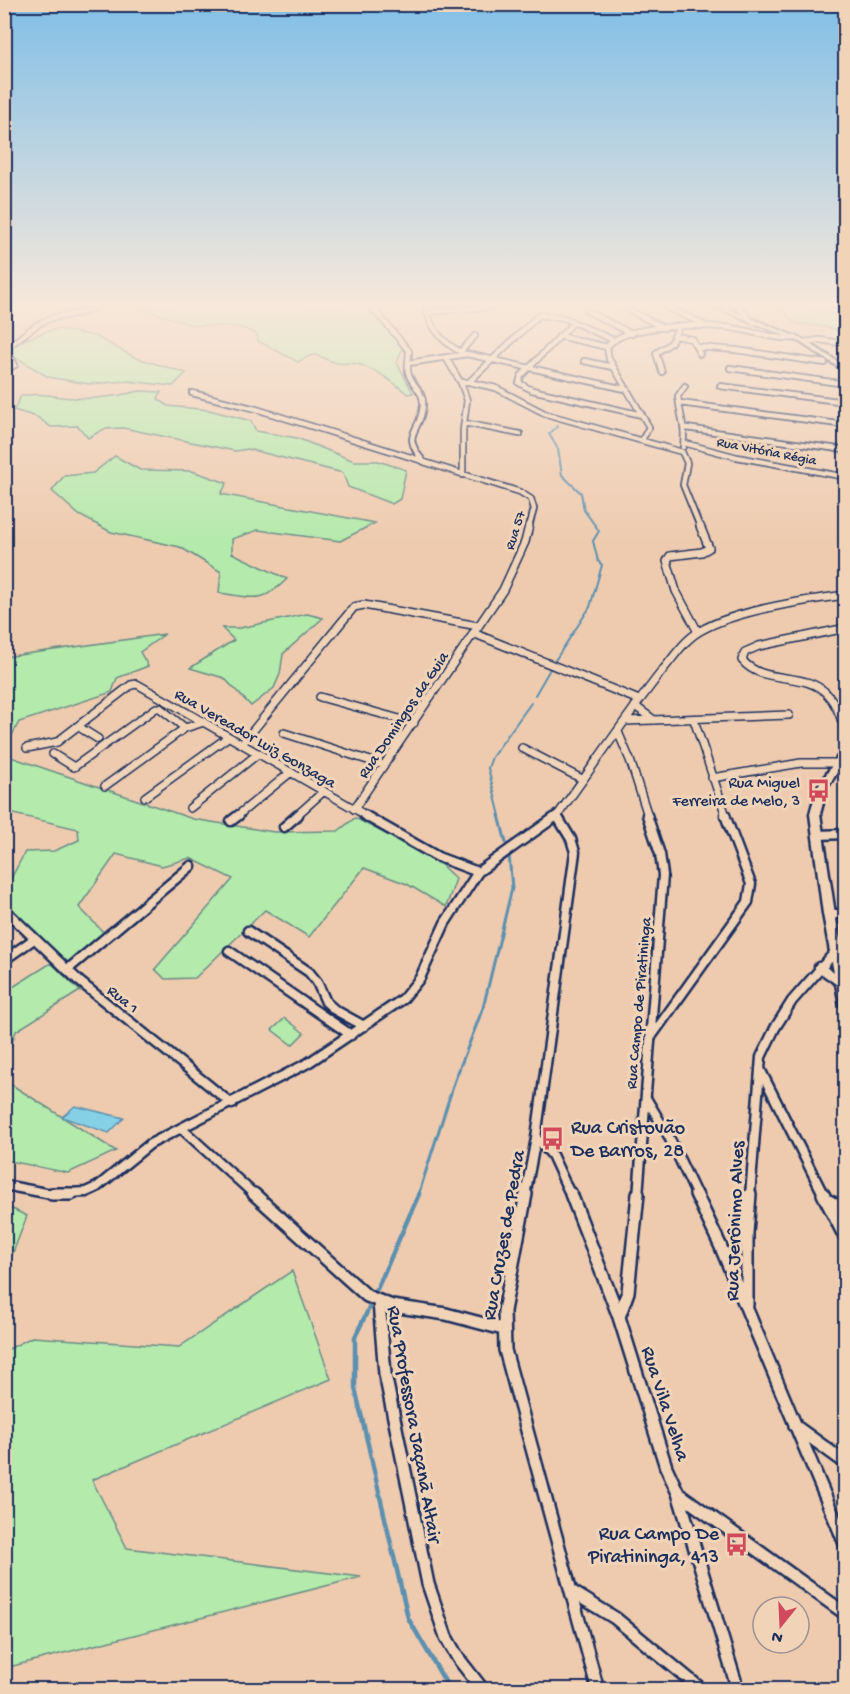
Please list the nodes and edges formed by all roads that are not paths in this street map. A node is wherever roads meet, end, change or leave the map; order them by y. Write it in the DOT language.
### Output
graph roads {
  1 [pos="416,386"];
  2 [pos="462,386"];
  3 [pos="487,386"];
  4 [pos="524,386"];
  5 [pos="611,386"];
  6 [pos="623,386"];
  7 [pos="685,386"];
  8 [pos="720,386"];
  9 [pos="625,389"];
  10 [pos="192,393"];
  11 [pos="846,402"];
  12 [pos="680,403"];
  13 [pos="642,415"];
  14 [pos="464,423"];
  15 [pos="846,425"];
  16 [pos="686,428"];
  17 [pos="520,434"];
  18 [pos="642,440"];
  19 [pos="684,443"];
  20 [pos="846,450"];
  21 [pos="682,452"];
  22 [pos="424,462"];
  23 [pos="464,475"];
  24 [pos="846,477"];
  25 [pos="846,596"];
  26 [pos="478,626"];
  27 [pos="846,628"];
  28 [pos="699,632"];
  29 [pos="473,633"];
  30 [pos="320,697"];
  31 [pos="637,703"];
  32 [pos="789,715"];
  33 [pos="694,720"];
  34 [pos="625,721"];
  35 [pos="655,721"];
  36 [pos="204,722"];
  37 [pos="414,723"];
  38 [pos="79,727"];
  39 [pos="185,728"];
  40 [pos="618,732"];
  41 [pos="846,732"];
  42 [pos="284,733"];
  43 [pos="228,736"];
  44 [pos="98,739"];
  45 [pos="242,744"];
  46 [pos="27,748"];
  47 [pos="522,748"];
  48 [pos="846,751"];
  49 [pos="259,753"];
  50 [pos="53,754"];
  51 [pos="838,763"];
  52 [pos="383,765"];
  53 [pos="291,772"];
  54 [pos="712,778"];
  55 [pos="582,779"];
  56 [pos="105,786"];
  57 [pos="324,791"];
  58 [pos="145,797"];
  59 [pos="190,808"];
  60 [pos="354,809"];
  61 [pos="557,816"];
  62 [pos="231,821"];
  63 [pos="284,827"];
  64 [pos="846,834"];
  65 [pos="818,835"];
  66 [pos="191,866"];
  67 [pos="478,872"];
  68 [pos="4,909"];
  69 [pos="829,914"];
  70 [pos="846,914"];
  71 [pos="248,931"];
  72 [pos="34,939"];
  73 [pos="229,951"];
  74 [pos="836,952"];
  75 [pos="4,960"];
  76 [pos="819,968"];
  77 [pos="68,970"];
  78 [pos="840,982"];
  79 [pos="846,1005"];
  80 [pos="364,1026"];
  81 [pos="351,1035"];
  82 [pos="650,1038"];
  83 [pos="759,1069"];
  84 [pos="646,1098"];
  85 [pos="232,1104"];
  86 [pos="181,1128"];
  87 [pos="536,1138"];
  88 [pos="4,1185"];
  89 [pos="827,1200"];
  90 [pos="846,1211"];
  91 [pos="846,1239"];
  92 [pos="379,1302"];
  93 [pos="747,1310"];
  94 [pos="619,1317"];
  95 [pos="503,1329"];
  96 [pos="794,1425"];
  97 [pos="846,1463"];
  98 [pos="678,1493"];
  99 [pos="846,1546"];
  100 [pos="571,1591"];
  101 [pos="846,1614"];
  102 [pos="483,1689"];
  103 [pos="598,1689"];
  104 [pos="702,1689"];
  105 [pos="738,1689"];
  1 -- 22 [label="street"];
  2 -- 14 [label="street"];
  3 -- 18 [label="street"];
  4 -- 13 [label="street"];
  5 -- 9 [label="street"];
  6 -- 9 [label="street"];
  7 -- 12 [label="street"];
  8 -- 11 [label="street"];
  9 -- 13 [label="street"];
  10 -- 22 [label="street, Rua 57"];
  12 -- 15 [label="street"];
  12 -- 16 [label="street"];
  13 -- 18 [label="street"];
  14 -- 17 [label="street"];
  14 -- 23 [label="street"];
  16 -- 19 [label="street"];
  16 -- 20 [label="street"];
  18 -- 21 [label="street"];
  19 -- 21 [label="street"];
  19 -- 24 [label="street, Rua Vitória Régia"];
  21 -- 28 [label="street"];
  22 -- 23 [label="street, Rua 57"];
  23 -- 26 [label="street, Rua 57"];
  25 -- 28 [label="street"];
  26 -- 29 [label="street, Rua 57"];
  26 -- 45 [label="street"];
  27 -- 41 [label="street"];
  28 -- 31 [label="street"];
  29 -- 31 [label="street"];
  29 -- 37 [label="street, Rua Domingos da Guia"];
  30 -- 37 [label="street"];
  31 -- 34 [label="street"];
  31 -- 35 [label="street"];
  32 -- 33 [label="street"];
  33 -- 35 [label="street"];
  33 -- 54 [label="street"];
  34 -- 35 [label="street"];
  34 -- 40 [label="street"];
  36 -- 38 [label="street, Rua Vereador Luiz Gonzaga"];
  36 -- 39 [label="street"];
  36 -- 43 [label="street, Rua Vereador Luiz Gonzaga"];
  37 -- 52 [label="street, Rua Domingos da Guia"];
  38 -- 44 [label="street"];
  38 -- 46 [label="street, Rua Vereador Luiz Gonzaga"];
  39 -- 50 [label="street"];
  39 -- 56 [label="street"];
  40 -- 55 [label="street"];
  40 -- 82 [label="street, Rua Campo de Piratininga"];
  42 -- 52 [label="street"];
  43 -- 45 [label="street, Rua Vereador Luiz Gonzaga"];
  43 -- 58 [label="street"];
  45 -- 49 [label="street, Rua Vereador Luiz Gonzaga"];
  47 -- 55 [label="street"];
  48 -- 51 [label="street"];
  49 -- 53 [label="street, Rua Vereador Luiz Gonzaga"];
  49 -- 59 [label="street"];
  51 -- 54 [label="street"];
  51 -- 65 [label="street"];
  52 -- 60 [label="street, Rua Domingos da Guia"];
  53 -- 57 [label="street, Rua Vereador Luiz Gonzaga"];
  53 -- 62 [label="street"];
  54 -- 82 [label="street"];
  55 -- 61 [label="street"];
  57 -- 60 [label="street, Rua Vereador Luiz Gonzaga"];
  57 -- 63 [label="street"];
  60 -- 67 [label="street, Rua Vereador Luiz Gonzaga"];
  61 -- 67 [label="street"];
  61 -- 87 [label="street, Rua Cruzes de Pedra"];
  64 -- 65 [label="street"];
  65 -- 69 [label="street"];
  66 -- 77 [label="street"];
  67 -- 80 [label="street"];
  68 -- 72 [label="street, Rua 1"];
  69 -- 70 [label="street"];
  69 -- 74 [label="street"];
  71 -- 80 [label="street"];
  72 -- 75 [label="street"];
  72 -- 77 [label="street, Rua 1"];
  73 -- 81 [label="street"];
  74 -- 76 [label="street, Rua Jerônimo Alves"];
  74 -- 78 [label="street"];
  76 -- 78 [label="street"];
  76 -- 83 [label="street, Rua Jerônimo Alves"];
  77 -- 85 [label="street, Rua 1"];
  78 -- 79 [label="street"];
  80 -- 81 [label="street"];
  81 -- 85 [label="street"];
  82 -- 84 [label="street, Rua Campo de Piratininga"];
  83 -- 89 [label="street"];
  83 -- 93 [label="street, Rua Jerônimo Alves"];
  84 -- 93 [label="street"];
  84 -- 94 [label="street, Rua Campo de Piratininga"];
  85 -- 86 [label="street"];
  86 -- 88 [label="street"];
  86 -- 92 [label="street, Rua Professora Jaçanã Altair"];
  87 -- 94 [label="street, Rua Vila Velha"];
  87 -- 95 [label="street, Rua Cruzes de Pedra"];
  89 -- 90 [label="street"];
  89 -- 91 [label="street"];
  92 -- 95 [label="street"];
  92 -- 102 [label="street, Rua Professora Jaçanã Altair"];
  93 -- 96 [label="street, Rua Jerônimo Alves"];
  94 -- 98 [label="street, Rua Vila Velha"];
  95 -- 100 [label="street, Rua Cruzes de Pedra"];
  96 -- 97 [label="street"];
  96 -- 99 [label="street, Rua Jerônimo Alves"];
  98 -- 101 [label="street"];
  98 -- 105 [label="street, Rua Vila Velha"];
  100 -- 103 [label="street, Rua Cruzes de Pedra"];
  100 -- 104 [label="street"];
}
